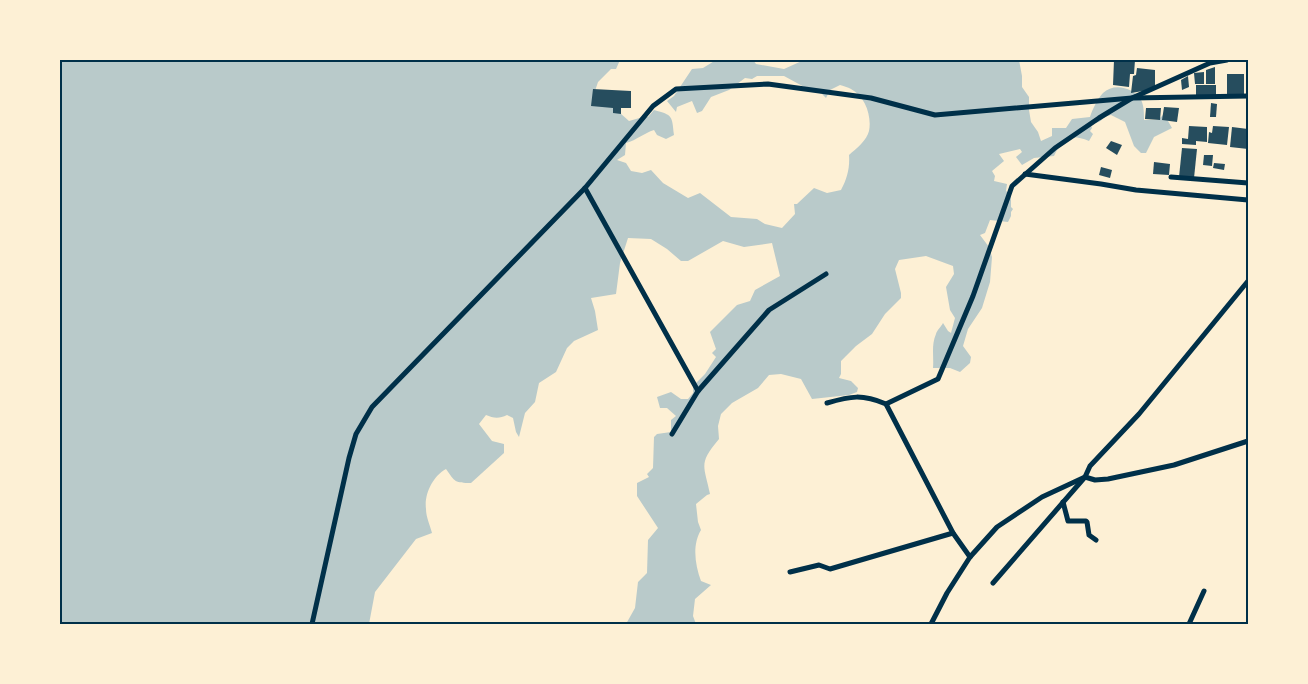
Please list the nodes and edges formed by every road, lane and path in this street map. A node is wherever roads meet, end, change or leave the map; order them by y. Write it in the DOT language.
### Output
graph roads {
  1 [pos="1226,60"];
  2 [pos="1248,96"];
  3 [pos="1132,98"];
  4 [pos="1025,174"];
  5 [pos="1171,177"];
  6 [pos="1248,183"];
  7 [pos="585,188"];
  8 [pos="1248,200"];
  9 [pos="826,274"];
  10 [pos="1248,281"];
  11 [pos="698,391"];
  12 [pos="827,403"];
  13 [pos="886,404"];
  14 [pos="672,434"];
  15 [pos="1248,441"];
  16 [pos="1085,477"];
  17 [pos="1063,502"];
  18 [pos="954,533"];
  19 [pos="1096,540"];
  20 [pos="970,557"];
  21 [pos="790,572"];
  22 [pos="993,583"];
  23 [pos="1204,591"];
  24 [pos="312,624"];
  25 [pos="931,624"];
  26 [pos="1189,624"];
  1 -- 3 [label="street"];
  2 -- 3 [label="street"];
  3 -- 4 [label="street"];
  3 -- 7 [label="street"];
  4 -- 8 [label="street"];
  4 -- 13 [label="street"];
  5 -- 6 [label="street"];
  7 -- 11 [label="street"];
  7 -- 24 [label="street"];
  9 -- 11 [label="street"];
  10 -- 16 [label="street"];
  11 -- 14 [label="street"];
  12 -- 13 [label="street"];
  13 -- 18 [label="street"];
  15 -- 16 [label="street"];
  16 -- 17 [label="street"];
  16 -- 20 [label="street"];
  17 -- 19 [label="street"];
  17 -- 22 [label="street"];
  18 -- 20 [label="street"];
  18 -- 21 [label="street"];
  20 -- 25 [label="street"];
  23 -- 26 [label="street"];
}
